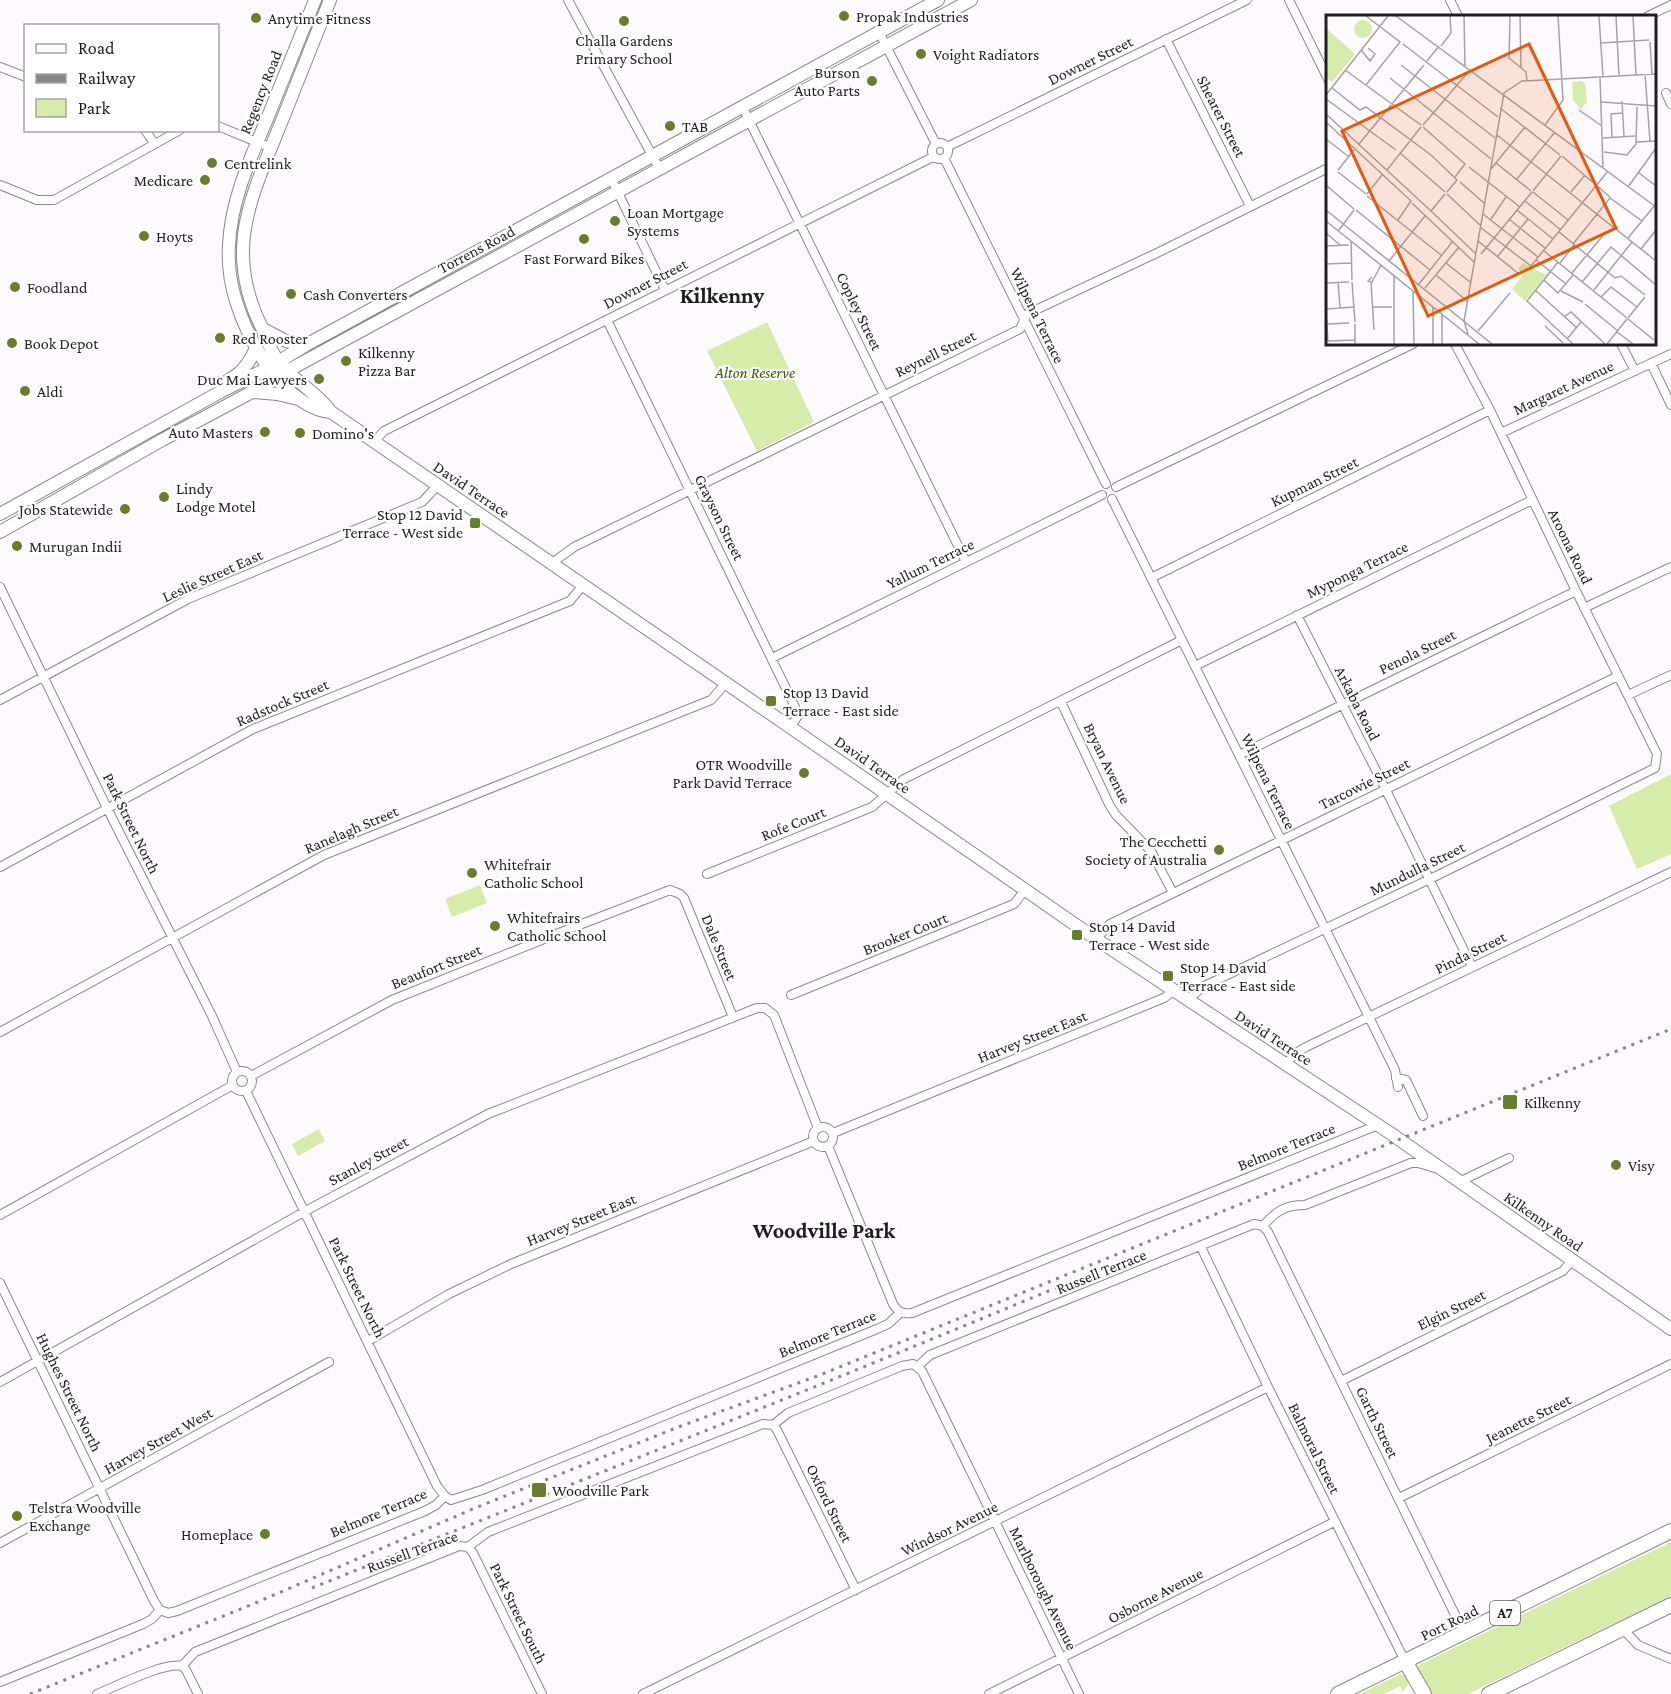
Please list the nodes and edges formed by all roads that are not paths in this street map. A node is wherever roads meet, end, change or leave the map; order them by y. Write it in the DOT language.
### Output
graph roads {
  1 [pos="315,0"];
  2 [pos="330,0"];
  3 [pos="568,0"];
  4 [pos="938,0"];
  5 [pos="970,0"];
  6 [pos="1247,0"];
  7 [pos="1289,0"];
  8 [pos="1450,0"];
  9 [pos="1671,5"];
  10 [pos="1458,15"];
  11 [pos="1650,15"];
  12 [pos="879,32"];
  13 [pos="1166,39"];
  14 [pos="887,46"];
  15 [pos="0,67"];
  16 [pos="1326,75"];
  17 [pos="24,76"];
  18 [pos="1666,93"];
  19 [pos="1671,104"];
  20 [pos="742,106"];
  21 [pos="750,121"];
  22 [pos="219,126"];
  23 [pos="146,132"];
  24 [pos="176,132"];
  25 [pos="257,142"];
  26 [pos="154,143"];
  27 [pos="936,144"];
  28 [pos="947,147"];
  29 [pos="271,148"];
  30 [pos="652,156"];
  31 [pos="933,157"];
  32 [pos="944,158"];
  33 [pos="1326,169"];
  34 [pos="660,170"];
  35 [pos="611,178"];
  36 [pos="0,185"];
  37 [pos="618,192"];
  38 [pos="1250,206"];
  39 [pos="800,222"];
  40 [pos="505,236"];
  41 [pos="511,249"];
  42 [pos="665,290"];
  43 [pos="607,320"];
  44 [pos="1023,321"];
  45 [pos="262,329"];
  46 [pos="306,345"];
  47 [pos="1411,345"];
  48 [pos="1456,345"];
  49 [pos="1622,345"];
  50 [pos="256,348"];
  51 [pos="1671,354"];
  52 [pos="1651,363"];
  53 [pos="274,369"];
  54 [pos="287,371"];
  55 [pos="1635,371"];
  56 [pos="220,392"];
  57 [pos="252,392"];
  58 [pos="884,395"];
  59 [pos="299,399"];
  60 [pos="1671,405"];
  61 [pos="1491,410"];
  62 [pos="331,412"];
  63 [pos="1501,432"];
  64 [pos="374,442"];
  65 [pos="1106,484"];
  66 [pos="438,485"];
  67 [pos="1116,487"];
  68 [pos="690,490"];
  69 [pos="1102,495"];
  70 [pos="1112,499"];
  71 [pos="1532,500"];
  72 [pos="0,514"];
  73 [pos="0,532"];
  74 [pos="966,562"];
  75 [pos="552,563"];
  76 [pos="1671,567"];
  77 [pos="1151,578"];
  78 [pos="583,585"];
  79 [pos="0,587"];
  80 [pos="1576,591"];
  81 [pos="1584,608"];
  82 [pos="1297,615"];
  83 [pos="1182,640"];
  84 [pos="772,658"];
  85 [pos="1195,666"];
  86 [pos="1671,675"];
  87 [pos="44,676"];
  88 [pos="1618,676"];
  89 [pos="726,683"];
  90 [pos="1628,695"];
  91 [pos="0,700"];
  92 [pos="1061,702"];
  93 [pos="1342,705"];
  94 [pos="790,727"];
  95 [pos="1239,754"];
  96 [pos="1658,762"];
  97 [pos="1386,790"];
  98 [pos="886,794"];
  99 [pos="107,808"];
  100 [pos="1281,840"];
  101 [pos="0,867"];
  102 [pos="1671,872"];
  103 [pos="707,874"];
  104 [pos="1430,879"];
  105 [pos="1025,890"];
  106 [pos="674,891"];
  107 [pos="1173,893"];
  108 [pos="1326,929"];
  109 [pos="172,937"];
  110 [pos="1096,939"];
  111 [pos="1472,967"];
  112 [pos="1174,991"];
  113 [pos="791,995"];
  114 [pos="1188,1000"];
  115 [pos="733,1017"];
  116 [pos="1369,1017"];
  117 [pos="0,1032"];
  118 [pos="1286,1065"];
  119 [pos="237,1072"];
  120 [pos="251,1076"];
  121 [pos="233,1085"];
  122 [pos="246,1091"];
  123 [pos="1423,1116"];
  124 [pos="1378,1125"];
  125 [pos="818,1128"];
  126 [pos="833,1133"];
  127 [pos="1399,1139"];
  128 [pos="814,1141"];
  129 [pos="828,1146"];
  130 [pos="1509,1158"];
  131 [pos="1444,1172"];
  132 [pos="1459,1182"];
  133 [pos="305,1211"];
  134 [pos="0,1215"];
  135 [pos="1263,1226"];
  136 [pos="1201,1247"];
  137 [pos="1572,1260"];
  138 [pos="0,1283"];
  139 [pos="902,1313"];
  140 [pos="1671,1329"];
  141 [pos="368,1341"];
  142 [pos="39,1360"];
  143 [pos="330,1362"];
  144 [pos="1671,1365"];
  145 [pos="917,1367"];
  146 [pos="1341,1381"];
  147 [pos="0,1382"];
  148 [pos="1268,1387"];
  149 [pos="775,1428"];
  150 [pos="100,1490"];
  151 [pos="445,1497"];
  152 [pos="1399,1498"];
  153 [pos="996,1522"];
  154 [pos="1334,1522"];
  155 [pos="1671,1531"];
  156 [pos="0,1543"];
  157 [pos="468,1547"];
  158 [pos="856,1590"];
  159 [pos="1671,1605"];
  160 [pos="160,1610"];
  161 [pos="1622,1628"];
  162 [pos="1464,1633"];
  163 [pos="1061,1659"];
  164 [pos="1671,1659"];
  165 [pos="1405,1661"];
  166 [pos="182,1666"];
  167 [pos="0,1682"];
  168 [pos="98,1694"];
  169 [pos="198,1694"];
  170 [pos="542,1694"];
  171 [pos="643,1694"];
  172 [pos="988,1694"];
  173 [pos="1079,1694"];
  174 [pos="1338,1694"];
  175 [pos="1424,1694"];
  176 [pos="1489,1694"];
  1 -- 25 [label="main road, Regency Road"];
  2 -- 29 [label="main road, Regency Road"];
  3 -- 30 [label="street"];
  4 -- 12 [label="main road, Torrens Road"];
  5 -- 14 [label="main road, Torrens Road"];
  6 -- 13 [label="street, Downer Street"];
  7 -- 16 [label="street"];
  8 -- 10 [label="street"];
  9 -- 11 [label="street"];
  12 -- 14 [label="street"];
  12 -- 20 [label="main road, Torrens Road"];
  13 -- 28 [label="street, Downer Street"];
  13 -- 38 [label="street, Shearer Street"];
  14 -- 21 [label="main road, Torrens Road"];
  14 -- 27 [label="street"];
  15 -- 17 [label="street"];
  18 -- 19 [label="street"];
  20 -- 21 [label="street, Copley Street"];
  20 -- 30 [label="main road, Torrens Road"];
  21 -- 34 [label="main road, Torrens Road"];
  21 -- 39 [label="street, Copley Street"];
  22 -- 25 [label="street"];
  23 -- 26 [label="street"];
  24 -- 26 [label="street"];
  25 -- 29 [label="street"];
  25 -- 50 [label="main road, Regency Road"];
  26 -- 36 [label="street"];
  27 -- 28 [label="street"];
  27 -- 31 [label="street"];
  28 -- 32 [label="street"];
  29 -- 45 [label="main road, Regency Road"];
  30 -- 34 [label="street"];
  30 -- 35 [label="main road, Torrens Road"];
  31 -- 32 [label="street"];
  31 -- 39 [label="street, Downer Street"];
  32 -- 44 [label="street, Wilpena Terrace"];
  33 -- 38 [label="street, Reynell Street"];
  34 -- 37 [label="main road, Torrens Road"];
  35 -- 37 [label="street"];
  35 -- 40 [label="main road, Torrens Road"];
  37 -- 41 [label="main road, Torrens Road"];
  37 -- 42 [label="street"];
  38 -- 44 [label="street, Reynell Street"];
  39 -- 42 [label="street, Downer Street"];
  39 -- 58 [label="street, Copley Street"];
  40 -- 41 [label="main road"];
  40 -- 46 [label="main road, Torrens Road"];
  41 -- 54 [label="main road, Torrens Road"];
  42 -- 43 [label="street, Downer Street"];
  43 -- 64 [label="street, Downer Street"];
  43 -- 68 [label="street, Grayson Street"];
  44 -- 58 [label="street, Reynell Street"];
  44 -- 65 [label="street, Wilpena Terrace"];
  45 -- 46 [label="main road"];
  45 -- 53 [label="main road, Regency Road"];
  46 -- 53 [label="main road, Torrens Road"];
  47 -- 67 [label="street"];
  48 -- 61 [label="street, Aroona Road"];
  49 -- 55 [label="street"];
  50 -- 53 [label="main road, Regency Road"];
  50 -- 56 [label="main road"];
  51 -- 52 [label="street, Margaret Avenue"];
  52 -- 55 [label="street, Margaret Avenue"];
  52 -- 60 [label="street"];
  53 -- 54 [label="main road, David Terrace"];
  53 -- 56 [label="main road, Torrens Road"];
  53 -- 57 [label="main road, Torrens Road"];
  53 -- 59 [label="main road, David Terrace"];
  54 -- 62 [label="main road, David Terrace"];
  55 -- 63 [label="street, Margaret Avenue"];
  56 -- 72 [label="main road, Torrens Road"];
  57 -- 59 [label="main road"];
  57 -- 73 [label="main road, Torrens Road"];
  58 -- 68 [label="street, Reynell Street"];
  58 -- 74 [label="street, Copley Street"];
  59 -- 62 [label="main road, David Terrace"];
  61 -- 63 [label="street, Aroona Road"];
  61 -- 77 [label="street, Kupman Street"];
  62 -- 64 [label="main road, David Terrace"];
  63 -- 71 [label="street, Aroona Road"];
  64 -- 66 [label="main road, David Terrace"];
  65 -- 67 [label="street"];
  65 -- 69 [label="street"];
  66 -- 75 [label="main road, David Terrace"];
  66 -- 87 [label="street, Leslie Street East"];
  67 -- 70 [label="street"];
  68 -- 75 [label="street, Reynell Street"];
  68 -- 84 [label="street, Grayson Street"];
  69 -- 70 [label="street"];
  69 -- 74 [label="street, Yallum Terrace"];
  70 -- 77 [label="street, Wilpena Terrace"];
  71 -- 80 [label="street, Aroona Road"];
  71 -- 82 [label="street, Myponga Terrace"];
  74 -- 84 [label="street, Yallum Terrace"];
  75 -- 78 [label="main road, David Terrace"];
  76 -- 81 [label="street"];
  77 -- 83 [label="street, Wilpena Terrace"];
  78 -- 89 [label="main road, David Terrace"];
  78 -- 99 [label="street, Radstock Street"];
  79 -- 87 [label="street, Park Street North"];
  80 -- 81 [label="street, Aroona Road"];
  80 -- 93 [label="street, Penola Street"];
  81 -- 88 [label="street, Aroona Road"];
  82 -- 85 [label="street, Myponga Terrace"];
  82 -- 93 [label="street, Arkaba Road"];
  83 -- 85 [label="street, Wilpena Terrace"];
  83 -- 92 [label="street"];
  84 -- 94 [label="street, Grayson Street"];
  85 -- 95 [label="street, Wilpena Terrace"];
  86 -- 90 [label="street"];
  87 -- 91 [label="street, Leslie Street East"];
  87 -- 99 [label="street, Park Street North"];
  88 -- 90 [label="street, Aroona Road"];
  88 -- 97 [label="street, Tarcowie Street"];
  89 -- 94 [label="main road, David Terrace"];
  89 -- 109 [label="street, Ranelagh Street"];
  90 -- 96 [label="street, Aroona Road"];
  92 -- 98 [label="street"];
  92 -- 107 [label="street, Bryan Avenue"];
  93 -- 95 [label="street, Penola Street"];
  93 -- 97 [label="street, Arkaba Road"];
  94 -- 98 [label="main road, David Terrace"];
  95 -- 100 [label="street, Wilpena Terrace"];
  96 -- 104 [label="street, Mundulla Street"];
  97 -- 100 [label="street, Tarcowie Street"];
  97 -- 104 [label="street, Arkaba Road"];
  98 -- 103 [label="street, Rofe Court"];
  98 -- 105 [label="main road, David Terrace"];
  99 -- 101 [label="street, Radstock Street"];
  99 -- 109 [label="street, Park Street North"];
  100 -- 107 [label="street, Tarcowie Street"];
  100 -- 108 [label="street, Wilpena Terrace"];
  102 -- 111 [label="street, Pinda Street"];
  104 -- 108 [label="street, Mundulla Street"];
  104 -- 111 [label="street, Arkaba Road"];
  105 -- 110 [label="main road, David Terrace"];
  105 -- 113 [label="street, Brooker Court"];
  106 -- 115 [label="street, Dale Street"];
  106 -- 120 [label="street, Beaufort Street"];
  107 -- 110 [label="street, Tarcowie Street"];
  108 -- 114 [label="street, Mundulla Street"];
  108 -- 116 [label="street, Wilpena Terrace"];
  109 -- 117 [label="street, Ranelagh Street"];
  109 -- 119 [label="street, Park Street North"];
  110 -- 112 [label="main road, David Terrace"];
  111 -- 116 [label="street, Pinda Street"];
  112 -- 114 [label="main road, David Terrace"];
  112 -- 126 [label="street, Harvey Street East"];
  114 -- 118 [label="main road, David Terrace"];
  115 -- 125 [label="street, Stanley Street"];
  115 -- 133 [label="street, Stanley Street"];
  116 -- 118 [label="street, Pinda Street"];
  116 -- 123 [label="street, Wilpena Terrace"];
  118 -- 124 [label="main road, David Terrace"];
  119 -- 120 [label="street"];
  119 -- 121 [label="street"];
  120 -- 122 [label="street"];
  121 -- 122 [label="street"];
  121 -- 134 [label="street"];
  122 -- 133 [label="street, Park Street North"];
  124 -- 127 [label="main road, David Terrace"];
  124 -- 139 [label="street, Belmore Terrace"];
  125 -- 126 [label="street"];
  125 -- 128 [label="street"];
  126 -- 129 [label="street"];
  127 -- 131 [label="main road, Kilkenny Road"];
  128 -- 129 [label="street"];
  128 -- 141 [label="street, Harvey Street East"];
  129 -- 139 [label="street"];
  130 -- 132 [label="street"];
  131 -- 132 [label="main road, Kilkenny Road"];
  131 -- 135 [label="street, Russell Terrace"];
  132 -- 137 [label="main road, Kilkenny Road"];
  133 -- 141 [label="street, Park Street North"];
  133 -- 142 [label="street, Stanley Street"];
  135 -- 136 [label="street, Russell Terrace"];
  135 -- 146 [label="street, Garth Street"];
  136 -- 145 [label="street, Russell Terrace"];
  136 -- 148 [label="street, Balmoral Street"];
  137 -- 140 [label="main road, Kilkenny Road"];
  137 -- 146 [label="street, Elgin Street"];
  138 -- 142 [label="street, Hughes Street North"];
  139 -- 151 [label="street, Belmore Terrace"];
  141 -- 151 [label="street, Park Street North"];
  142 -- 147 [label="street, Stanley Street"];
  142 -- 150 [label="street, Hughes Street North"];
  143 -- 150 [label="street, Harvey Street West"];
  144 -- 152 [label="street, Jeanette Street"];
  145 -- 149 [label="street, Russell Terrace"];
  145 -- 153 [label="street, Marlborough Avenue"];
  146 -- 152 [label="street, Garth Street"];
  148 -- 153 [label="street, Windsor Avenue"];
  148 -- 154 [label="street, Balmoral Street"];
  149 -- 157 [label="street, Russell Terrace"];
  149 -- 158 [label="street, Oxford Street"];
  150 -- 156 [label="street, Harvey Street West"];
  150 -- 160 [label="street, Hughes Street North"];
  151 -- 160 [label="street, Belmore Terrace"];
  152 -- 162 [label="street, Garth Street"];
  153 -- 158 [label="street, Windsor Avenue"];
  153 -- 163 [label="street, Marlborough Avenue"];
  154 -- 163 [label="street, Osborne Avenue"];
  154 -- 165 [label="street, Balmoral Street"];
  155 -- 162 [label="highway, Port Road / A7"];
  157 -- 166 [label="street, Russell Terrace"];
  157 -- 170 [label="street, Park Street South"];
  158 -- 171 [label="street, Windsor Avenue"];
  159 -- 161 [label="highway"];
  160 -- 167 [label="street, Belmore Terrace"];
  161 -- 164 [label="street"];
  161 -- 176 [label="highway"];
  162 -- 165 [label="highway, Port Road / A7"];
  163 -- 172 [label="street, Osborne Avenue"];
  163 -- 173 [label="street, Marlborough Avenue"];
  165 -- 174 [label="highway, Port Road / A7"];
  165 -- 175 [label="highway"];
  166 -- 168 [label="street, Russell Terrace"];
  166 -- 169 [label="street"];
}
